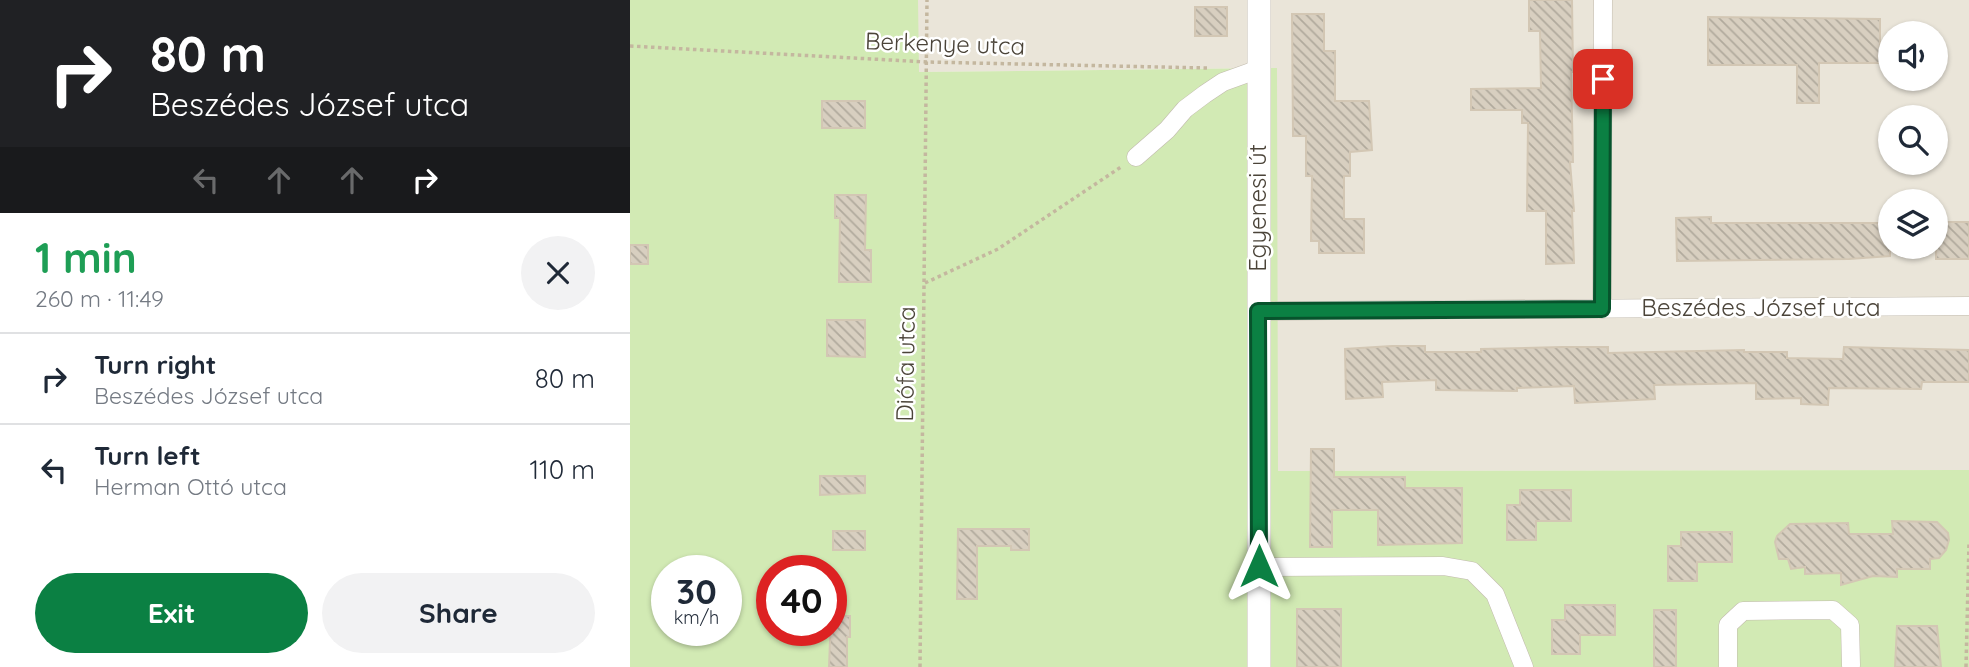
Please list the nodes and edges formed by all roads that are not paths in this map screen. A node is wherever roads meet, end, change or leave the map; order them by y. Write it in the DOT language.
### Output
graph roads {
  1 [pos="1259,0"];
  2 [pos="1603,0"];
  3 [pos="1259,69"];
  4 [pos="1136,157"];
  5 [pos="1969,306"];
  6 [pos="1602,309"];
  7 [pos="1258,311"];
  8 [pos="1259,566"];
  9 [pos="1851,665"];
  10 [pos="1259,667"];
  11 [pos="1524,667"];
  12 [pos="1728,667"];
  1 -- 3 [label="street, Egyenesi út"];
  2 -- 6 [label="street"];
  3 -- 4 [label="street"];
  3 -- 7 [label="street, Egyenesi út"];
  5 -- 6 [label="street, Beszédes József utca"];
  6 -- 7 [label="street, Beszédes József utca"];
  7 -- 8 [label="street, Egyenesi út"];
  8 -- 10 [label="street, Egyenesi út"];
  8 -- 11 [label="street"];
  9 -- 12 [label="street"];
}
